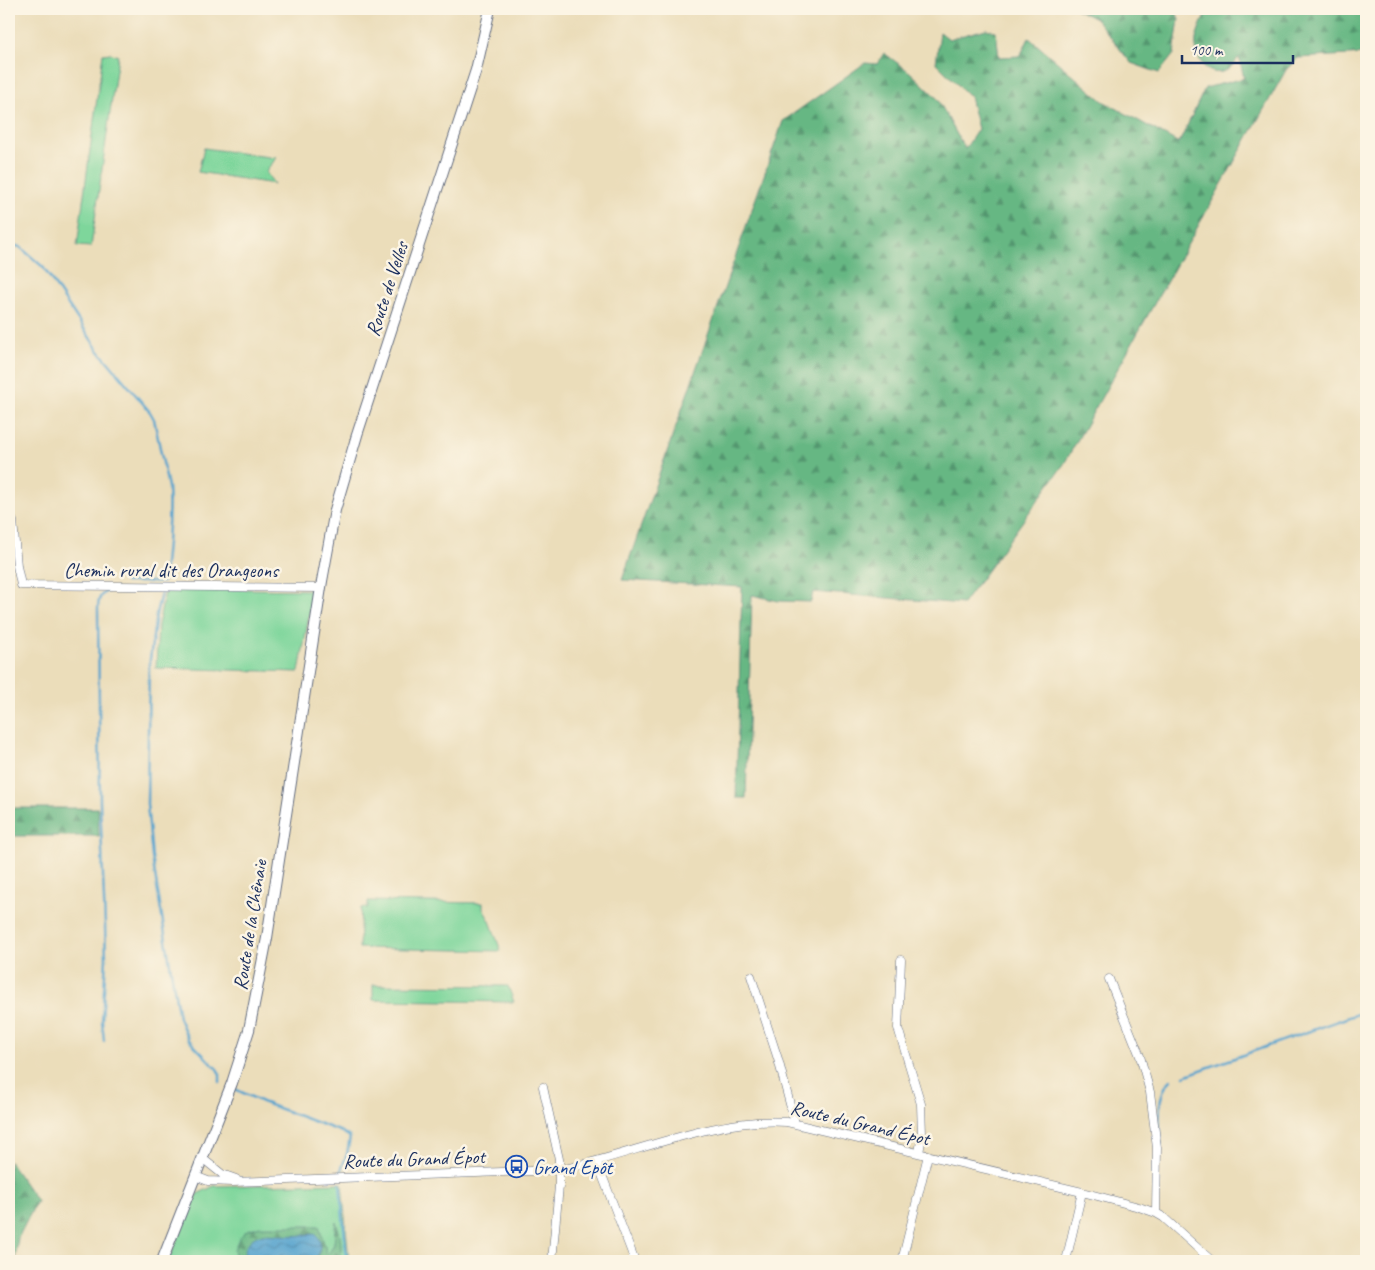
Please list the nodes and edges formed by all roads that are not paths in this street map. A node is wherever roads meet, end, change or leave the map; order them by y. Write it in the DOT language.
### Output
graph roads {
  1 [pos="490,9"];
  2 [pos="13,521"];
  3 [pos="321,584"];
  4 [pos="901,960"];
  5 [pos="750,976"];
  6 [pos="1109,979"];
  7 [pos="543,1086"];
  8 [pos="795,1124"];
  9 [pos="919,1153"];
  10 [pos="928,1155"];
  11 [pos="202,1158"];
  12 [pos="597,1162"];
  13 [pos="560,1170"];
  14 [pos="195,1176"];
  15 [pos="243,1181"];
  16 [pos="1082,1192"];
  17 [pos="1156,1213"];
  18 [pos="162,1261"];
  19 [pos="552,1261"];
  20 [pos="635,1261"];
  21 [pos="902,1261"];
  22 [pos="1066,1261"];
  23 [pos="1212,1261"];
  1 -- 3 [label="main road, Route de Velles"];
  2 -- 3 [label="street, Chemin rural dit des Orangeons"];
  3 -- 11 [label="main road, Route de la Chênaie"];
  4 -- 9 [label="street"];
  5 -- 8 [label="street"];
  6 -- 17 [label="street"];
  7 -- 13 [label="street"];
  8 -- 9 [label="street, Route du Grand Épot"];
  8 -- 12 [label="street, Route du Grand Épot"];
  9 -- 10 [label="street, Route du Grand Épot"];
  10 -- 16 [label="street, Route du Grand Épot"];
  10 -- 21 [label="street"];
  11 -- 14 [label="main road, Route de la Chênaie"];
  11 -- 15 [label="street, Route du Grand Épot"];
  12 -- 13 [label="street, Route du Grand Épot"];
  12 -- 20 [label="street"];
  13 -- 15 [label="street, Route du Grand Épot"];
  13 -- 19 [label="street"];
  14 -- 15 [label="street, Route du Grand Épot"];
  14 -- 18 [label="main road, Route de la Chênaie"];
  16 -- 17 [label="street, Route du Grand Épot"];
  16 -- 22 [label="street"];
  17 -- 23 [label="street, Route du Grand Épot"];
}
